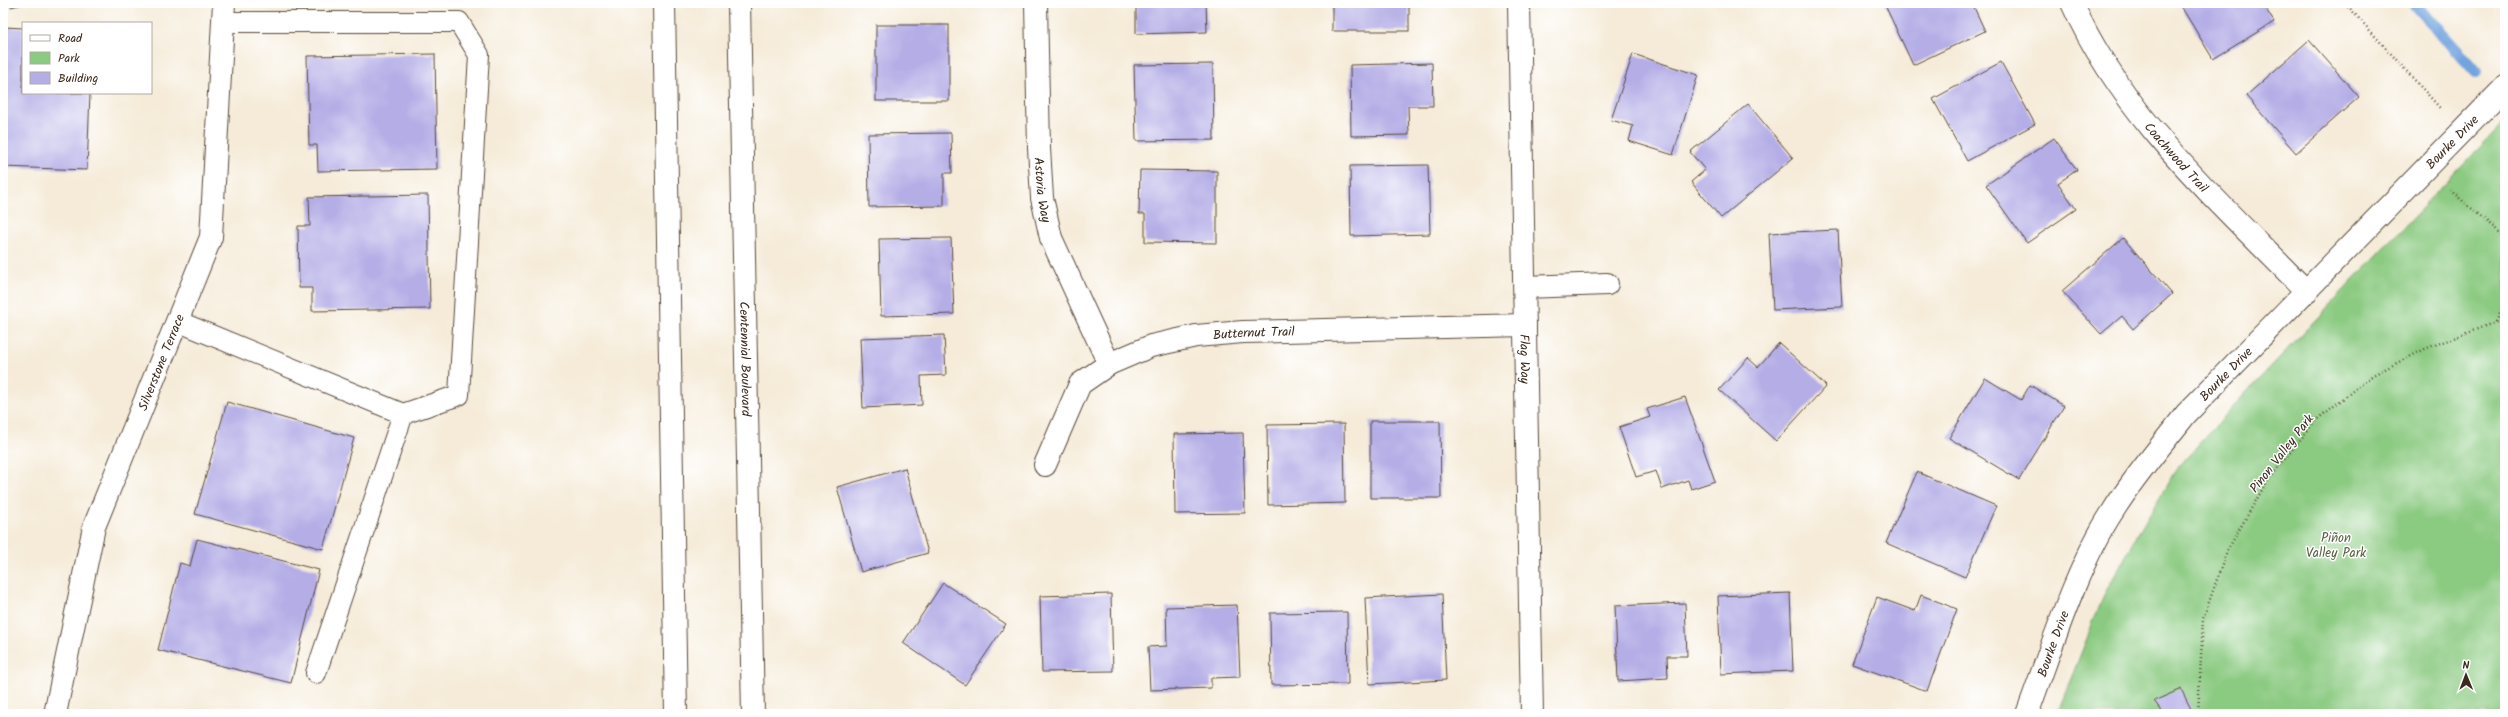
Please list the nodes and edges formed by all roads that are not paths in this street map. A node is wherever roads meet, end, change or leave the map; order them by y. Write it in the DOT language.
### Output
graph roads {
  1 [pos="664,3"];
  2 [pos="739,3"];
  3 [pos="1036,3"];
  4 [pos="1519,3"];
  5 [pos="2072,3"];
  6 [pos="223,13"];
  7 [pos="2505,88"];
  8 [pos="1607,284"];
  9 [pos="1525,287"];
  10 [pos="2307,292"];
  11 [pos="177,321"];
  12 [pos="1525,325"];
  13 [pos="1109,364"];
  14 [pos="403,414"];
  15 [pos="1046,464"];
  16 [pos="316,673"];
  17 [pos="56,714"];
  18 [pos="676,714"];
  19 [pos="753,714"];
  20 [pos="1532,714"];
  21 [pos="2027,714"];
  1 -- 18 [label="street"];
  2 -- 19 [label="street, Centennial Boulevard"];
  3 -- 13 [label="street, Astoria Way"];
  4 -- 9 [label="street, Flag Way"];
  5 -- 10 [label="street, Coachwood Trail"];
  6 -- 11 [label="street, Silverstone Terrace"];
  6 -- 14 [label="lane"];
  7 -- 10 [label="street, Bourke Drive"];
  8 -- 9 [label="street"];
  9 -- 12 [label="street, Flag Way"];
  10 -- 21 [label="street, Bourke Drive"];
  11 -- 14 [label="lane"];
  11 -- 17 [label="street, Silverstone Terrace"];
  12 -- 13 [label="street, Butternut Trail"];
  12 -- 20 [label="street, Flag Way"];
  13 -- 15 [label="street, Butternut Trail"];
  14 -- 16 [label="lane"];
}
